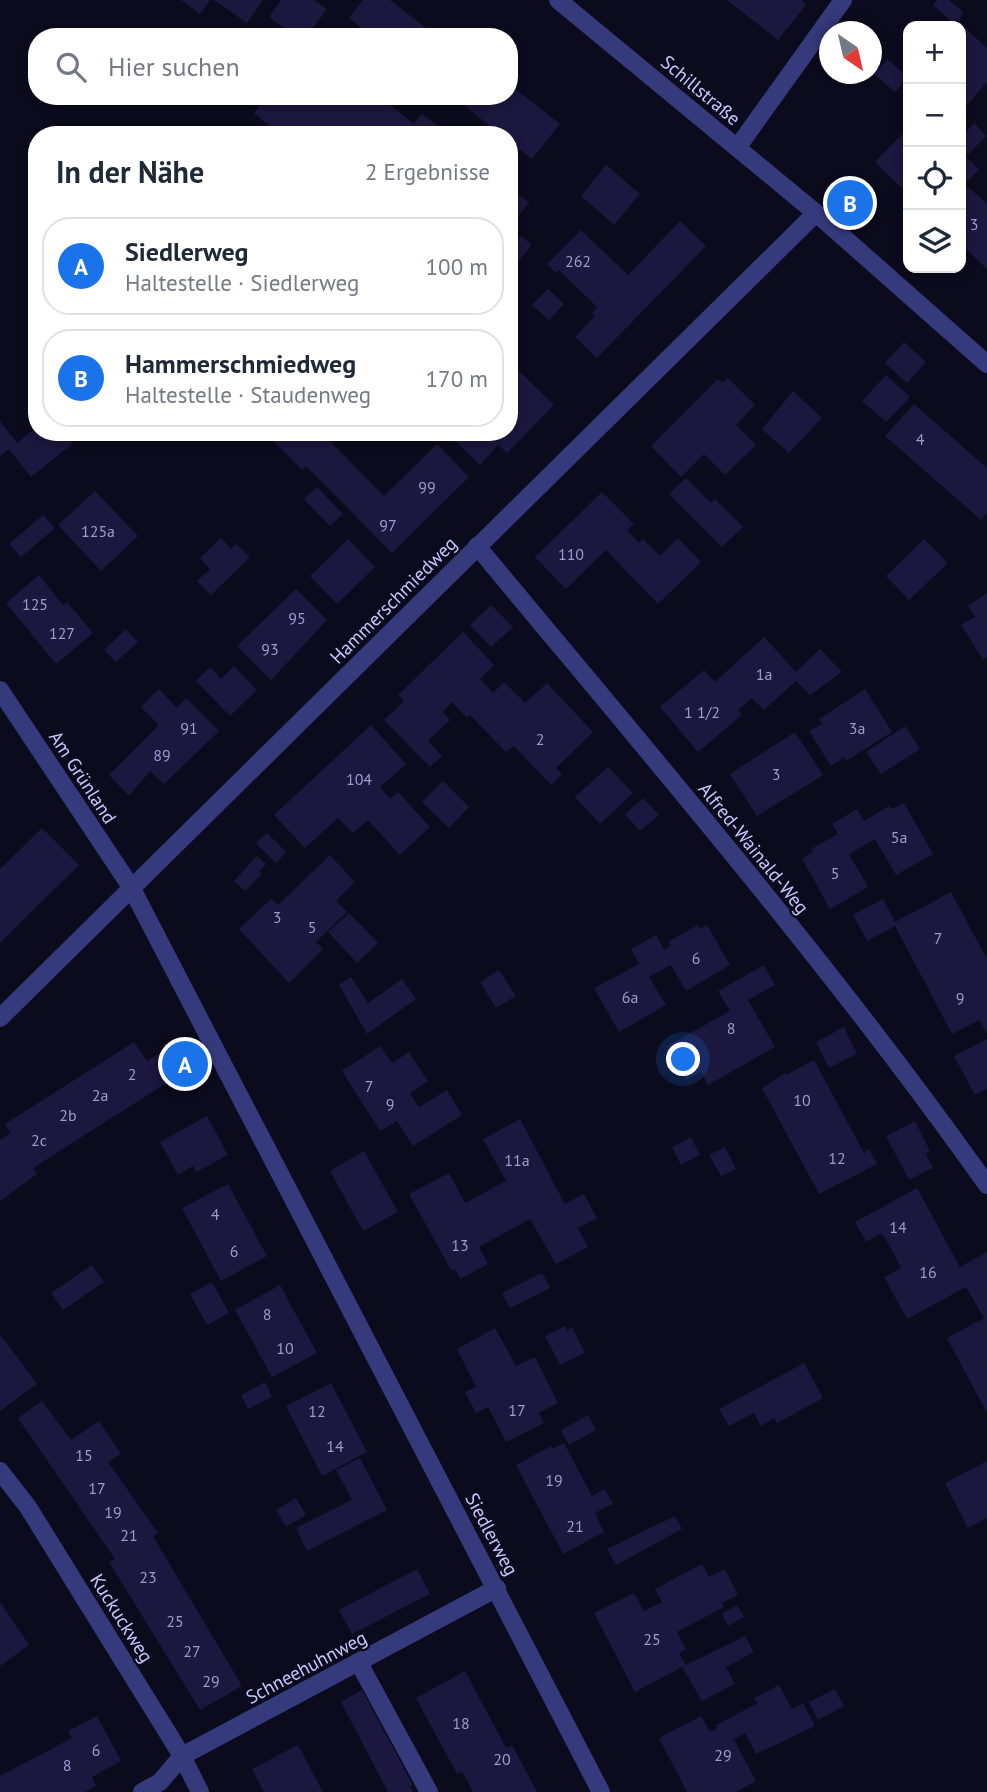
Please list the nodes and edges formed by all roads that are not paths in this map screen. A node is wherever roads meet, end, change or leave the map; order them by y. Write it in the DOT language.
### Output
graph roads {
  1 [pos="558,0"];
  2 [pos="844,0"];
  3 [pos="737,148"];
  4 [pos="816,213"];
  5 [pos="987,365"];
  6 [pos="477,546"];
  7 [pos="0,690"];
  8 [pos="131,887"];
  9 [pos="0,1018"];
  10 [pos="987,1185"];
  11 [pos="0,1471"];
  12 [pos="497,1588"];
  13 [pos="359,1662"];
  14 [pos="182,1756"];
  15 [pos="142,1792"];
  16 [pos="200,1792"];
  17 [pos="429,1792"];
  18 [pos="601,1792"];
  1 -- 3 [label="street, Schillstraße"];
  2 -- 3 [label="street"];
  3 -- 4 [label="street, Schillstraße"];
  4 -- 5 [label="street, Schillstraße"];
  4 -- 6 [label="street, Hammerschmiedweg"];
  6 -- 8 [label="street, Hammerschmiedweg"];
  6 -- 10 [label="street, Alfred-Wainald-Weg"];
  7 -- 8 [label="street, Am Grünland"];
  8 -- 9 [label="street, Hammerschmiedweg"];
  8 -- 12 [label="street, Siedlerweg"];
  11 -- 14 [label="street, Kuckuckweg"];
  12 -- 13 [label="street, Schneehuhnweg"];
  12 -- 18 [label="street, Siedlerweg"];
  13 -- 14 [label="street, Schneehuhnweg"];
  13 -- 17 [label="street"];
  14 -- 15 [label="street, Schneehuhnweg"];
  14 -- 16 [label="street, Kuckuckweg"];
}
